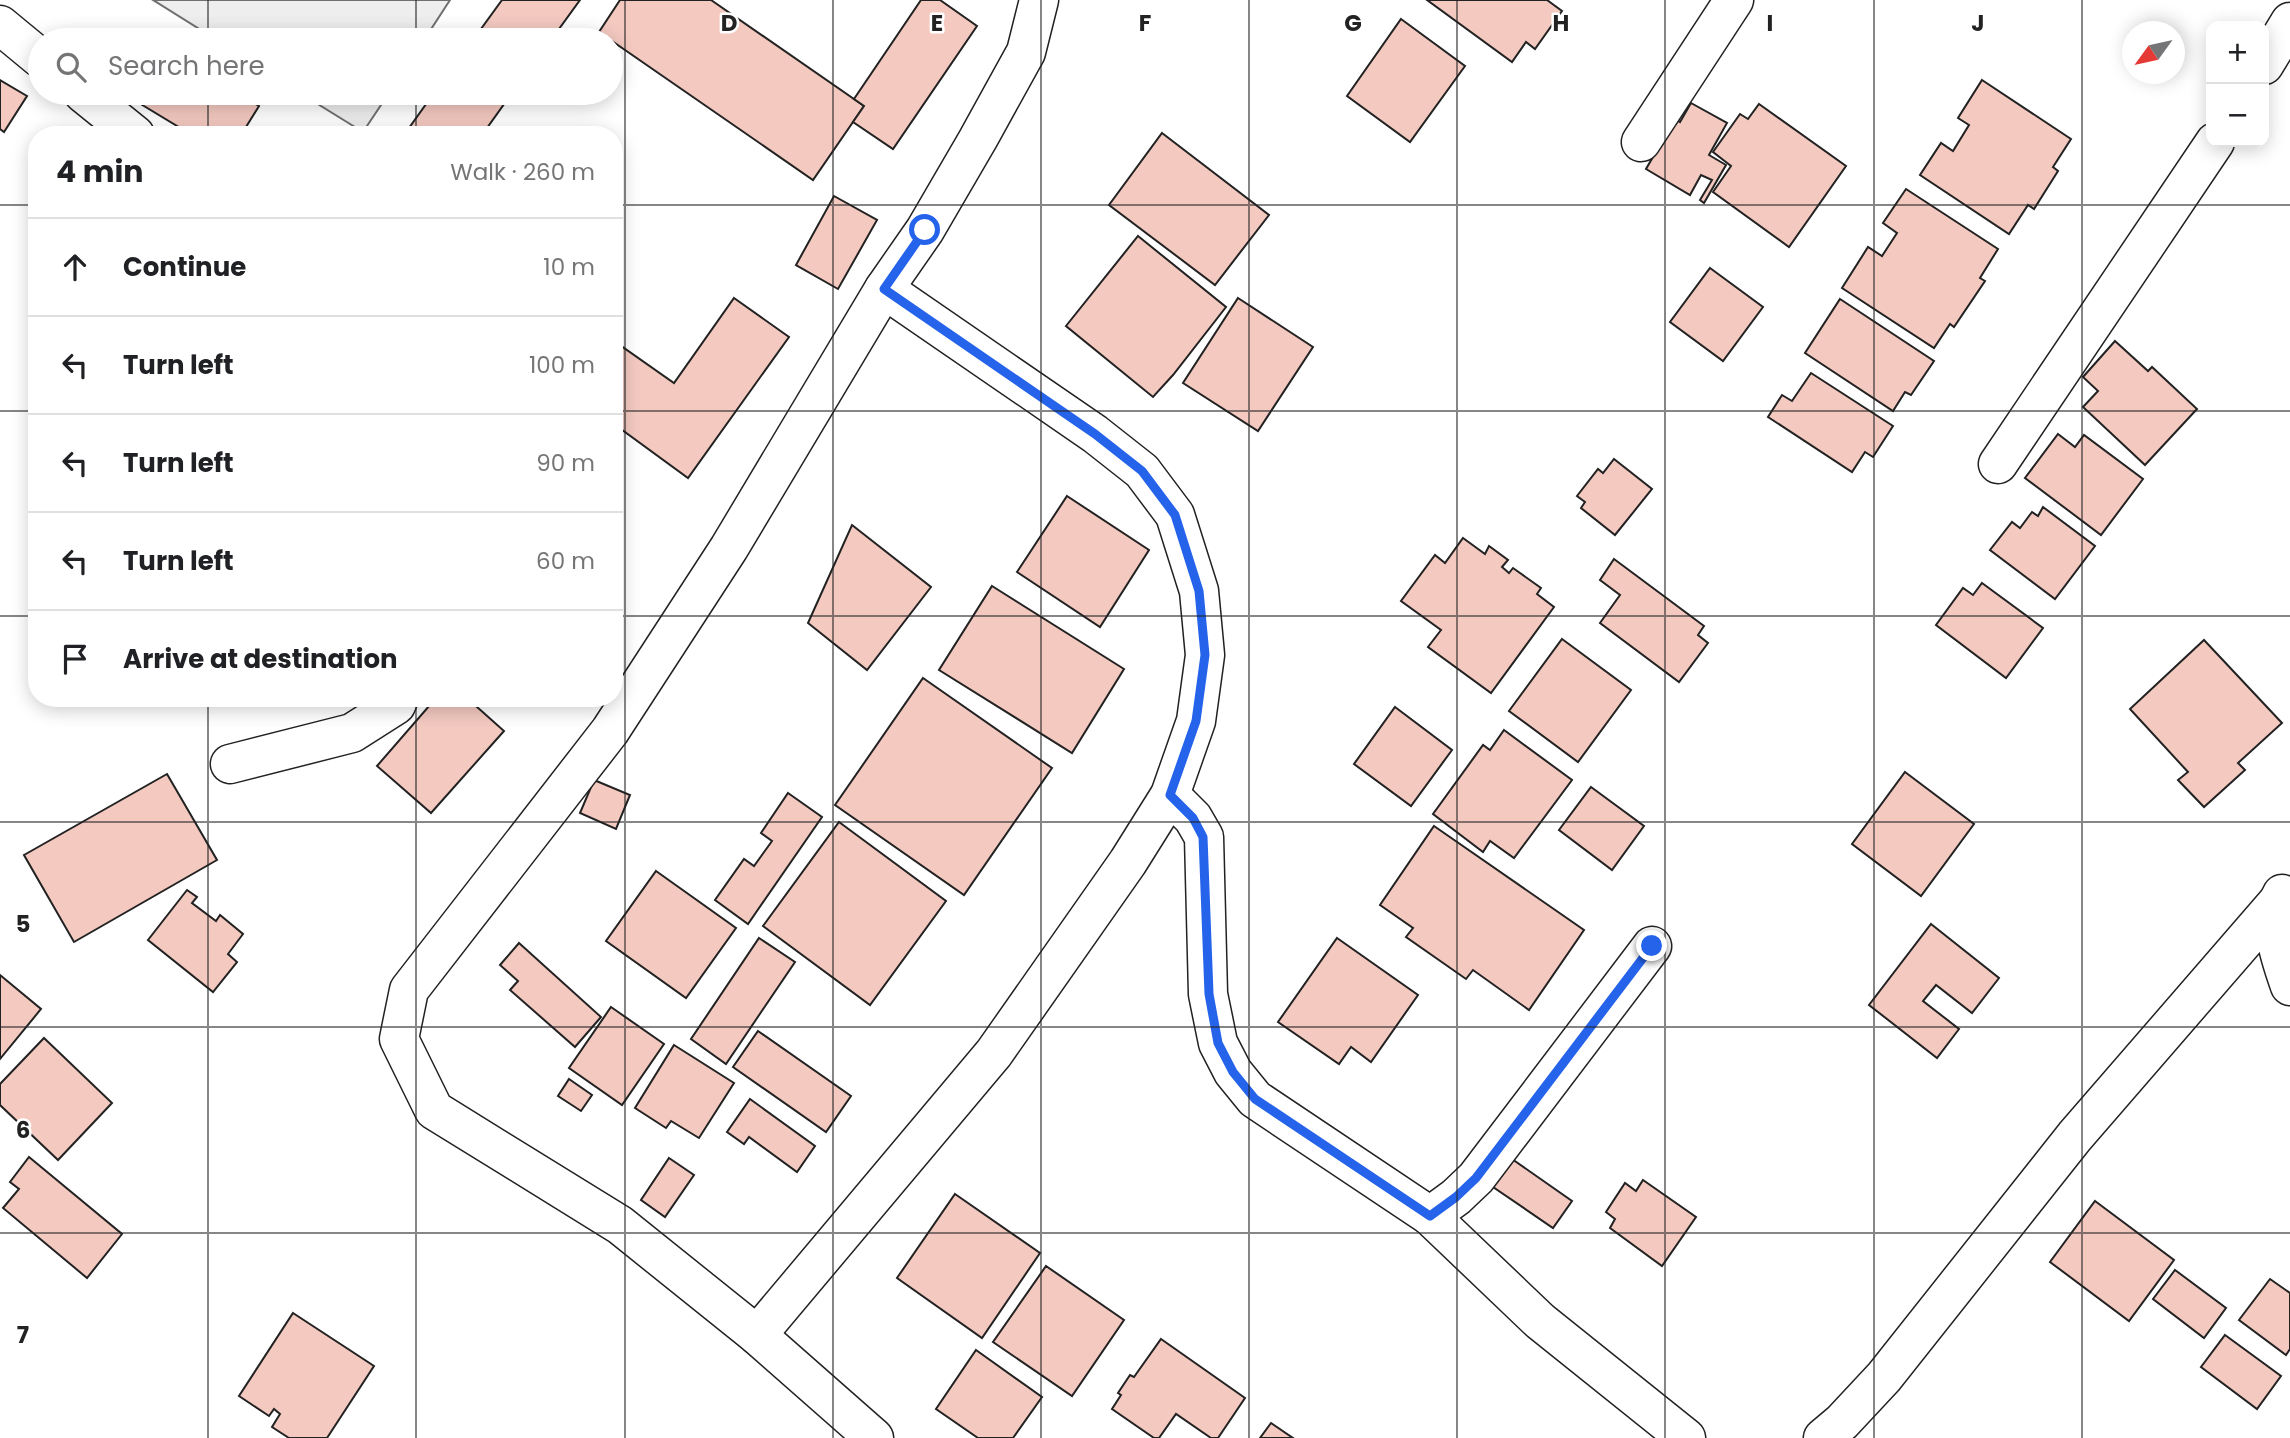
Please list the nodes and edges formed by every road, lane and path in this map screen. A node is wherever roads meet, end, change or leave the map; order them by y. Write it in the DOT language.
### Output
graph roads {
  1 [pos="1039,0"];
  2 [pos="1734,0"];
  3 [pos="2290,22"];
  4 [pos="0,25"];
  5 [pos="28,48"];
  6 [pos="2269,57"];
  7 [pos="98,105"];
  8 [pos="124,126"];
  9 [pos="1641,142"];
  10 [pos="2212,147"];
  11 [pos="884,289"];
  12 [pos="1998,464"];
  13 [pos="393,707"];
  14 [pos="230,764"];
  15 [pos="1170,795"];
  16 [pos="2283,892"];
  17 [pos="1652,946"];
  18 [pos="2290,986"];
  19 [pos="1430,1216"];
  20 [pos="757,1335"];
  21 [pos="874,1438"];
  22 [pos="1686,1438"];
  23 [pos="1823,1438"];
  1 -- 11 [label="street"];
  2 -- 9 [label="street"];
  3 -- 6 [label="street"];
  4 -- 5 [label="street"];
  7 -- 8 [label="street"];
  10 -- 12 [label="street"];
  11 -- 15 [label="street"];
  11 -- 20 [label="street"];
  13 -- 14 [label="street"];
  15 -- 19 [label="street"];
  15 -- 20 [label="street"];
  16 -- 18 [label="street"];
  16 -- 23 [label="street"];
  17 -- 19 [label="street"];
  19 -- 22 [label="street"];
  20 -- 21 [label="street"];
}
